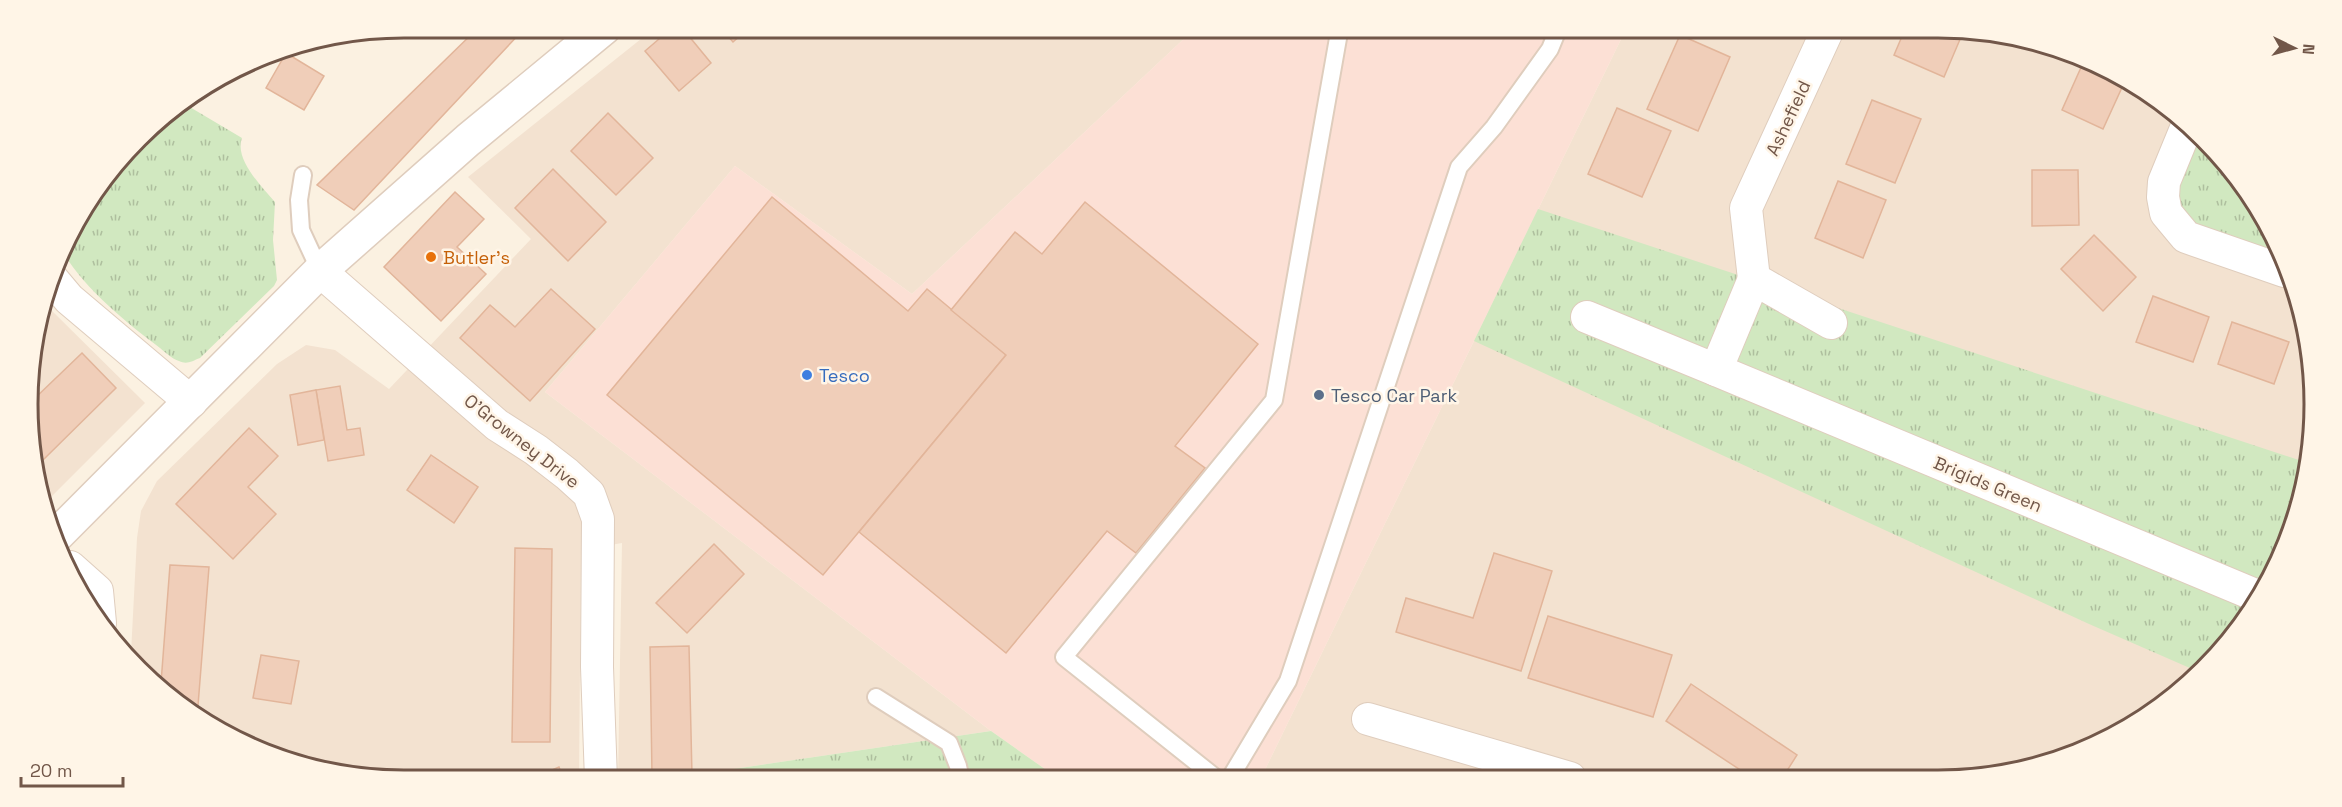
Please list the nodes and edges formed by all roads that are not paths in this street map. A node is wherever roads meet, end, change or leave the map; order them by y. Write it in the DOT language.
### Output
graph roads {
  1 [pos="592,38"];
  2 [pos="1338,38"];
  3 [pos="1554,38"];
  4 [pos="1824,38"];
  5 [pos="2184,132"];
  6 [pos="303,175"];
  7 [pos="2279,270"];
  8 [pos="320,271"];
  9 [pos="1754,279"];
  10 [pos="57,285"];
  11 [pos="1587,317"];
  12 [pos="1831,323"];
  13 [pos="1716,370"];
  14 [pos="191,402"];
  15 [pos="61,531"];
  16 [pos="82,578"];
  17 [pos="2251,593"];
  18 [pos="98,606"];
  19 [pos="876,697"];
  20 [pos="1368,719"];
  21 [pos="600,770"];
  22 [pos="959,770"];
  23 [pos="1206,770"];
  24 [pos="1235,770"];
  25 [pos="1543,770"];
  1 -- 8 [label="street"];
  2 -- 23 [label="lane"];
  3 -- 24 [label="lane"];
  4 -- 9 [label="street, Ashefield"];
  5 -- 7 [label="street"];
  6 -- 8 [label="lane"];
  8 -- 14 [label="street"];
  8 -- 21 [label="street, O'Growney Drive"];
  9 -- 12 [label="street"];
  9 -- 13 [label="street"];
  10 -- 14 [label="street"];
  11 -- 13 [label="street, Brigids Green"];
  13 -- 17 [label="street, Brigids Green"];
  14 -- 15 [label="street"];
  16 -- 18 [label="street"];
  19 -- 22 [label="lane"];
  20 -- 25 [label="street"];
}
